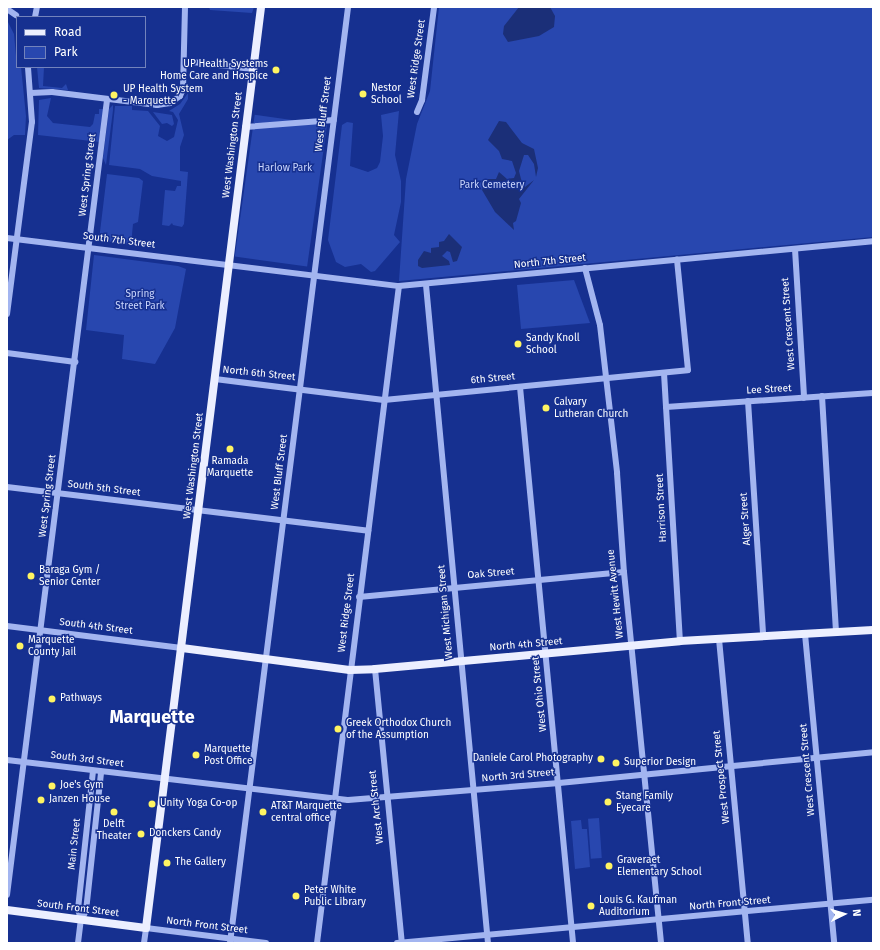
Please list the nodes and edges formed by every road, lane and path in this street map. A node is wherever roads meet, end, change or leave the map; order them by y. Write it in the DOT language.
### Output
graph roads {
  1 [pos="15,7"];
  2 [pos="186,7"];
  3 [pos="261,7"];
  4 [pos="348,7"];
  5 [pos="434,7"];
  6 [pos="7,9"];
  7 [pos="17,16"];
  8 [pos="184,61"];
  9 [pos="28,68"];
  10 [pos="253,69"];
  11 [pos="31,93"];
  12 [pos="107,100"];
  13 [pos="417,112"];
  14 [pos="334,120"];
  15 [pos="245,127"];
  16 [pos="7,238"];
  17 [pos="17,239"];
  18 [pos="873,241"];
  19 [pos="90,248"];
  20 [pos="795,249"];
  21 [pos="677,260"];
  22 [pos="229,264"];
  23 [pos="585,268"];
  24 [pos="314,276"];
  25 [pos="426,285"];
  26 [pos="400,286"];
  27 [pos="7,314"];
  28 [pos="7,353"];
  29 [pos="75,362"];
  30 [pos="664,373"];
  31 [pos="606,378"];
  32 [pos="215,379"];
  33 [pos="520,387"];
  34 [pos="300,389"];
  35 [pos="873,392"];
  36 [pos="436,394"];
  37 [pos="822,396"];
  38 [pos="804,398"];
  39 [pos="384,400"];
  40 [pos="748,401"];
  41 [pos="666,407"];
  42 [pos="7,487"];
  43 [pos="58,493"];
  44 [pos="199,510"];
  45 [pos="283,522"];
  46 [pos="368,531"];
  47 [pos="624,572"];
  48 [pos="538,580"];
  49 [pos="454,588"];
  50 [pos="359,597"];
  51 [pos="7,626"];
  52 [pos="40,630"];
  53 [pos="873,630"];
  54 [pos="836,632"];
  55 [pos="805,634"];
  56 [pos="763,635"];
  57 [pos="719,639"];
  58 [pos="680,641"];
  59 [pos="631,645"];
  60 [pos="182,648"];
  61 [pos="545,653"];
  62 [pos="266,659"];
  63 [pos="460,661"];
  64 [pos="375,669"];
  65 [pos="350,670"];
  66 [pos="873,752"];
  67 [pos="817,758"];
  68 [pos="7,760"];
  69 [pos="24,762"];
  70 [pos="731,766"];
  71 [pos="93,771"];
  72 [pos="101,772"];
  73 [pos="645,775"];
  74 [pos="164,779"];
  75 [pos="558,783"];
  76 [pos="250,789"];
  77 [pos="473,790"];
  78 [pos="386,798"];
  79 [pos="335,800"];
  80 [pos="7,895"];
  81 [pos="873,900"];
  82 [pos="830,905"];
  83 [pos="7,910"];
  84 [pos="746,913"];
  85 [pos="81,920"];
  86 [pos="658,921"];
  87 [pos="146,928"];
  88 [pos="571,928"];
  89 [pos="487,936"];
  90 [pos="230,941"];
  91 [pos="78,943"];
  92 [pos="144,943"];
  93 [pos="266,943"];
  94 [pos="317,943"];
  95 [pos="398,943"];
  96 [pos="402,943"];
  97 [pos="488,943"];
  98 [pos="573,943"];
  99 [pos="660,943"];
  100 [pos="748,943"];
  101 [pos="834,943"];
  1 -- 7 [label="street"];
  2 -- 8 [label="street"];
  3 -- 10 [label="main road, West Washington Street"];
  4 -- 14 [label="street, West Bluff Street"];
  5 -- 13 [label="street, West Ridge Street"];
  6 -- 7 [label="street"];
  8 -- 10 [label="street"];
  8 -- 12 [label="street"];
  9 -- 11 [label="street"];
  10 -- 15 [label="main road, West Washington Street"];
  11 -- 12 [label="street"];
  11 -- 17 [label="street"];
  12 -- 19 [label="street, West Spring Street"];
  14 -- 15 [label="street"];
  14 -- 24 [label="street, West Bluff Street"];
  15 -- 22 [label="main road, West Washington Street"];
  16 -- 17 [label="street, South 7th Street"];
  17 -- 19 [label="street, South 7th Street"];
  17 -- 27 [label="street"];
  18 -- 20 [label="street, North 7th Street"];
  19 -- 22 [label="street, South 7th Street"];
  19 -- 29 [label="street, West Spring Street"];
  20 -- 21 [label="street, North 7th Street"];
  20 -- 38 [label="street, West Crescent Street"];
  21 -- 23 [label="street, North 7th Street"];
  21 -- 30 [label="street, 6th Street"];
  22 -- 24 [label="street, North 7th Street"];
  22 -- 32 [label="main road, West Washington Street"];
  23 -- 25 [label="street, North 7th Street"];
  23 -- 31 [label="street, West Hewitt Avenue"];
  24 -- 26 [label="street, North 7th Street"];
  24 -- 34 [label="street, West Bluff Street"];
  25 -- 26 [label="street, North 7th Street"];
  25 -- 36 [label="street, West Michigan Street"];
  26 -- 39 [label="street, West Ridge Street"];
  28 -- 29 [label="street"];
  29 -- 43 [label="street, West Spring Street"];
  30 -- 31 [label="street, 6th Street"];
  30 -- 41 [label="street, Harrison Street"];
  31 -- 33 [label="street, 6th Street"];
  31 -- 47 [label="street, West Hewitt Avenue"];
  32 -- 34 [label="street, North 6th Street"];
  32 -- 44 [label="main road, West Washington Street"];
  33 -- 36 [label="street, 6th Street"];
  33 -- 48 [label="street, West Ohio Street"];
  34 -- 39 [label="street, 6th Street"];
  34 -- 45 [label="street, West Bluff Street"];
  35 -- 37 [label="street, Lee Street"];
  36 -- 39 [label="street, 6th Street"];
  36 -- 49 [label="street, West Michigan Street"];
  37 -- 38 [label="street, Lee Street"];
  37 -- 54 [label="street"];
  38 -- 40 [label="street, Lee Street"];
  39 -- 46 [label="street, West Ridge Street"];
  40 -- 41 [label="street, Lee Street"];
  40 -- 56 [label="street, Alger Street"];
  41 -- 58 [label="street, Harrison Street"];
  42 -- 43 [label="street, South 5th Street"];
  43 -- 44 [label="street, South 5th Street"];
  43 -- 52 [label="street, West Spring Street"];
  44 -- 45 [label="street, South 5th Street"];
  44 -- 60 [label="main road, West Washington Street"];
  45 -- 46 [label="street, South 5th Street"];
  45 -- 62 [label="street, West Bluff Street"];
  46 -- 50 [label="street, West Ridge Street"];
  47 -- 48 [label="street, Oak Street"];
  47 -- 59 [label="street, West Hewitt Avenue"];
  48 -- 49 [label="street, Oak Street"];
  48 -- 61 [label="street, West Ohio Street"];
  49 -- 50 [label="street, Oak Street"];
  49 -- 63 [label="street, West Michigan Street"];
  50 -- 65 [label="street, West Ridge Street"];
  51 -- 52 [label="street, South 4th Street"];
  52 -- 60 [label="street, South 4th Street"];
  52 -- 69 [label="street, West Spring Street"];
  53 -- 54 [label="main road, North 4th Street"];
  54 -- 55 [label="main road, North 4th Street"];
  55 -- 56 [label="main road, North 4th Street"];
  55 -- 67 [label="street, West Crescent Street"];
  56 -- 57 [label="main road, North 4th Street"];
  57 -- 58 [label="main road, North 4th Street"];
  57 -- 70 [label="street, West Prospect Street"];
  58 -- 59 [label="main road, North 4th Street"];
  59 -- 61 [label="main road, North 4th Street"];
  59 -- 73 [label="street, West Hewitt Avenue"];
  60 -- 62 [label="main road, North 4th Street"];
  60 -- 74 [label="main road, West Washington Street"];
  61 -- 63 [label="main road, North 4th Street"];
  61 -- 75 [label="street, West Ohio Street"];
  62 -- 65 [label="main road, North 4th Street"];
  62 -- 76 [label="street, West Bluff Street"];
  63 -- 64 [label="main road, North 4th Street"];
  63 -- 77 [label="street, West Michigan Street"];
  64 -- 65 [label="main road, North 4th Street"];
  64 -- 78 [label="street, West Arch Street"];
  65 -- 79 [label="street, West Ridge Street"];
  66 -- 67 [label="street, North 3rd Street"];
  67 -- 70 [label="street, North 3rd Street"];
  67 -- 82 [label="street, West Crescent Street"];
  68 -- 69 [label="street, South 3rd Street"];
  69 -- 71 [label="street, South 3rd Street"];
  69 -- 80 [label="street, West Spring Street"];
  70 -- 73 [label="street, North 3rd Street"];
  70 -- 84 [label="street, West Prospect Street"];
  71 -- 72 [label="street, South 3rd Street"];
  71 -- 85 [label="street, Main Street"];
  72 -- 74 [label="street, South 3rd Street"];
  72 -- 85 [label="street, Main Street"];
  73 -- 75 [label="street, North 3rd Street"];
  73 -- 86 [label="street, West Hewitt Avenue"];
  74 -- 76 [label="street, North 3rd Street"];
  74 -- 87 [label="main road, West Washington Street"];
  75 -- 77 [label="street, North 3rd Street"];
  75 -- 88 [label="street, West Ohio Street"];
  76 -- 79 [label="street, North 3rd Street"];
  76 -- 90 [label="street, West Bluff Street"];
  77 -- 78 [label="street, North 3rd Street"];
  77 -- 89 [label="street, West Michigan Street"];
  78 -- 79 [label="street, North 3rd Street"];
  78 -- 96 [label="street, West Arch Street"];
  79 -- 94 [label="street, West Ridge Street"];
  81 -- 82 [label="street, North Front Street"];
  82 -- 84 [label="street, North Front Street"];
  82 -- 101 [label="street, West Crescent Street"];
  83 -- 85 [label="main road, South Front Street"];
  84 -- 86 [label="street, North Front Street"];
  84 -- 100 [label="street, West Prospect Street"];
  85 -- 87 [label="main road, South Front Street"];
  85 -- 91 [label="street, Main Street"];
  86 -- 88 [label="street, North Front Street"];
  86 -- 99 [label="street, West Hewitt Avenue"];
  87 -- 90 [label="street, North Front Street"];
  87 -- 92 [label="street"];
  88 -- 89 [label="street, North Front Street"];
  88 -- 98 [label="street, West Ohio Street"];
  89 -- 96 [label="street, North Front Street"];
  89 -- 97 [label="street, West Michigan Street"];
  90 -- 93 [label="street, North Front Street"];
  95 -- 96 [label="street, North Front Street"];
}
